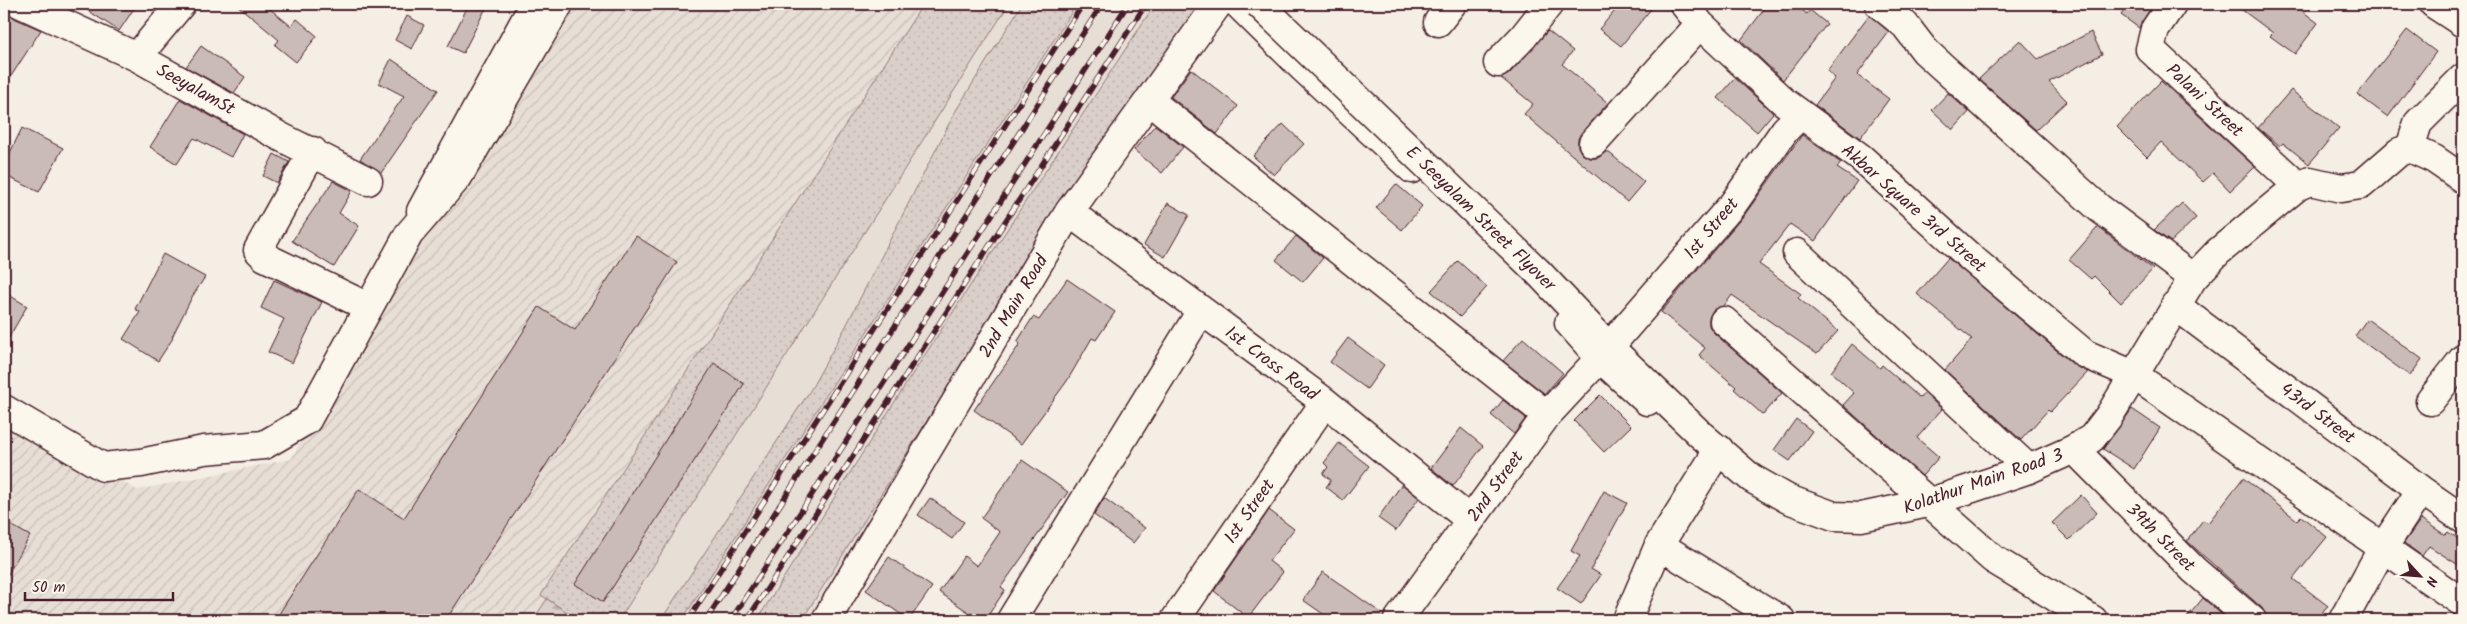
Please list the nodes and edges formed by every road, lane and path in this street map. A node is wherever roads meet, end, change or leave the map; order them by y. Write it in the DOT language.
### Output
graph roads {
  1 [pos="22,4"];
  2 [pos="181,4"];
  3 [pos="534,4"];
  4 [pos="558,4"];
  5 [pos="1218,4"];
  6 [pos="1238,4"];
  7 [pos="1260,4"];
  8 [pos="1549,4"];
  9 [pos="1879,4"];
  10 [pos="2172,4"];
  11 [pos="2434,4"];
  12 [pos="1692,14"];
  13 [pos="2463,23"];
  14 [pos="138,57"];
  15 [pos="1498,63"];
  16 [pos="2463,78"];
  17 [pos="1149,100"];
  18 [pos="1801,114"];
  19 [pos="1593,142"];
  20 [pos="2410,148"];
  21 [pos="313,151"];
  22 [pos="2463,179"];
  23 [pos="368,181"];
  24 [pos="2298,186"];
  25 [pos="1069,212"];
  26 [pos="409,234"];
  27 [pos="1797,253"];
  28 [pos="2193,278"];
  29 [pos="2175,305"];
  30 [pos="368,307"];
  31 [pos="1202,310"];
  32 [pos="1724,321"];
  33 [pos="1608,349"];
  34 [pos="2463,359"];
  35 [pos="2134,375"];
  36 [pos="2430,401"];
  37 [pos="1325,402"];
  38 [pos="4,409"];
  39 [pos="1547,415"];
  40 [pos="1710,442"];
  41 [pos="2074,450"];
  42 [pos="2029,469"];
  43 [pos="2421,490"];
  44 [pos="1928,503"];
  45 [pos="2463,519"];
  46 [pos="1470,520"];
  47 [pos="1659,545"];
  48 [pos="2382,549"];
  49 [pos="2463,603"];
  50 [pos="826,620"];
  51 [pos="1011,620"];
  52 [pos="1175,620"];
  53 [pos="1398,620"];
  54 [pos="1627,620"];
  55 [pos="1780,620"];
  56 [pos="2093,620"];
  57 [pos="2252,620"];
  58 [pos="2343,620"];
  1 -- 14 [label="street, SeeyalamSt"];
  2 -- 14 [label="street"];
  3 -- 26 [label="street"];
  4 -- 26 [label="street"];
  5 -- 17 [label="street, 2nd Main Road"];
  6 -- 33 [label="street"];
  7 -- 40 [label="street, E Seeyalam Street Flyover, bridge"];
  8 -- 15 [label="street"];
  9 -- 28 [label="street"];
  10 -- 24 [label="street, Palani Street"];
  11 -- 13 [label="street"];
  12 -- 18 [label="street, Akbar Square 3rd Street"];
  12 -- 19 [label="street"];
  14 -- 21 [label="street, SeeyalamSt"];
  16 -- 20 [label="street"];
  17 -- 25 [label="street, 2nd Main Road"];
  17 -- 39 [label="street"];
  18 -- 33 [label="street, 1st Street"];
  18 -- 35 [label="street, Akbar Square 3rd Street"];
  20 -- 22 [label="street"];
  20 -- 24 [label="street"];
  21 -- 23 [label="street, SeeyalamSt"];
  21 -- 30 [label="street"];
  24 -- 28 [label="street, Kolathur Main Road 3"];
  25 -- 31 [label="street, 1st Cross Road"];
  25 -- 50 [label="street, 2nd Main Road"];
  26 -- 30 [label="street"];
  27 -- 42 [label="street"];
  28 -- 29 [label="street, Kolathur Main Road 3"];
  29 -- 35 [label="street, Kolathur Main Road 3"];
  29 -- 43 [label="street, 43rd Street"];
  30 -- 38 [label="street"];
  31 -- 37 [label="street, 1st Cross Road"];
  31 -- 51 [label="street"];
  32 -- 44 [label="street"];
  33 -- 39 [label="street, 2nd Street"];
  33 -- 40 [label="street"];
  34 -- 36 [label="street"];
  35 -- 41 [label="street, Kolathur Main Road 3"];
  35 -- 48 [label="street, Akbar Square 3rd Street"];
  37 -- 46 [label="street, 1st Cross Road"];
  37 -- 52 [label="street, 1st Street"];
  39 -- 46 [label="street, 2nd Street"];
  40 -- 44 [label="street, Kolathur Main Road 3"];
  40 -- 47 [label="street"];
  41 -- 42 [label="street, Kolathur Main Road 3"];
  41 -- 57 [label="street, 39th Street"];
  42 -- 44 [label="street, Kolathur Main Road 3"];
  43 -- 45 [label="street, 43rd Street"];
  43 -- 48 [label="street"];
  44 -- 56 [label="street"];
  46 -- 53 [label="street, 2nd Street"];
  47 -- 54 [label="street"];
  47 -- 55 [label="street"];
  48 -- 49 [label="street, Akbar Square 3rd Street"];
  48 -- 58 [label="street"];
}
